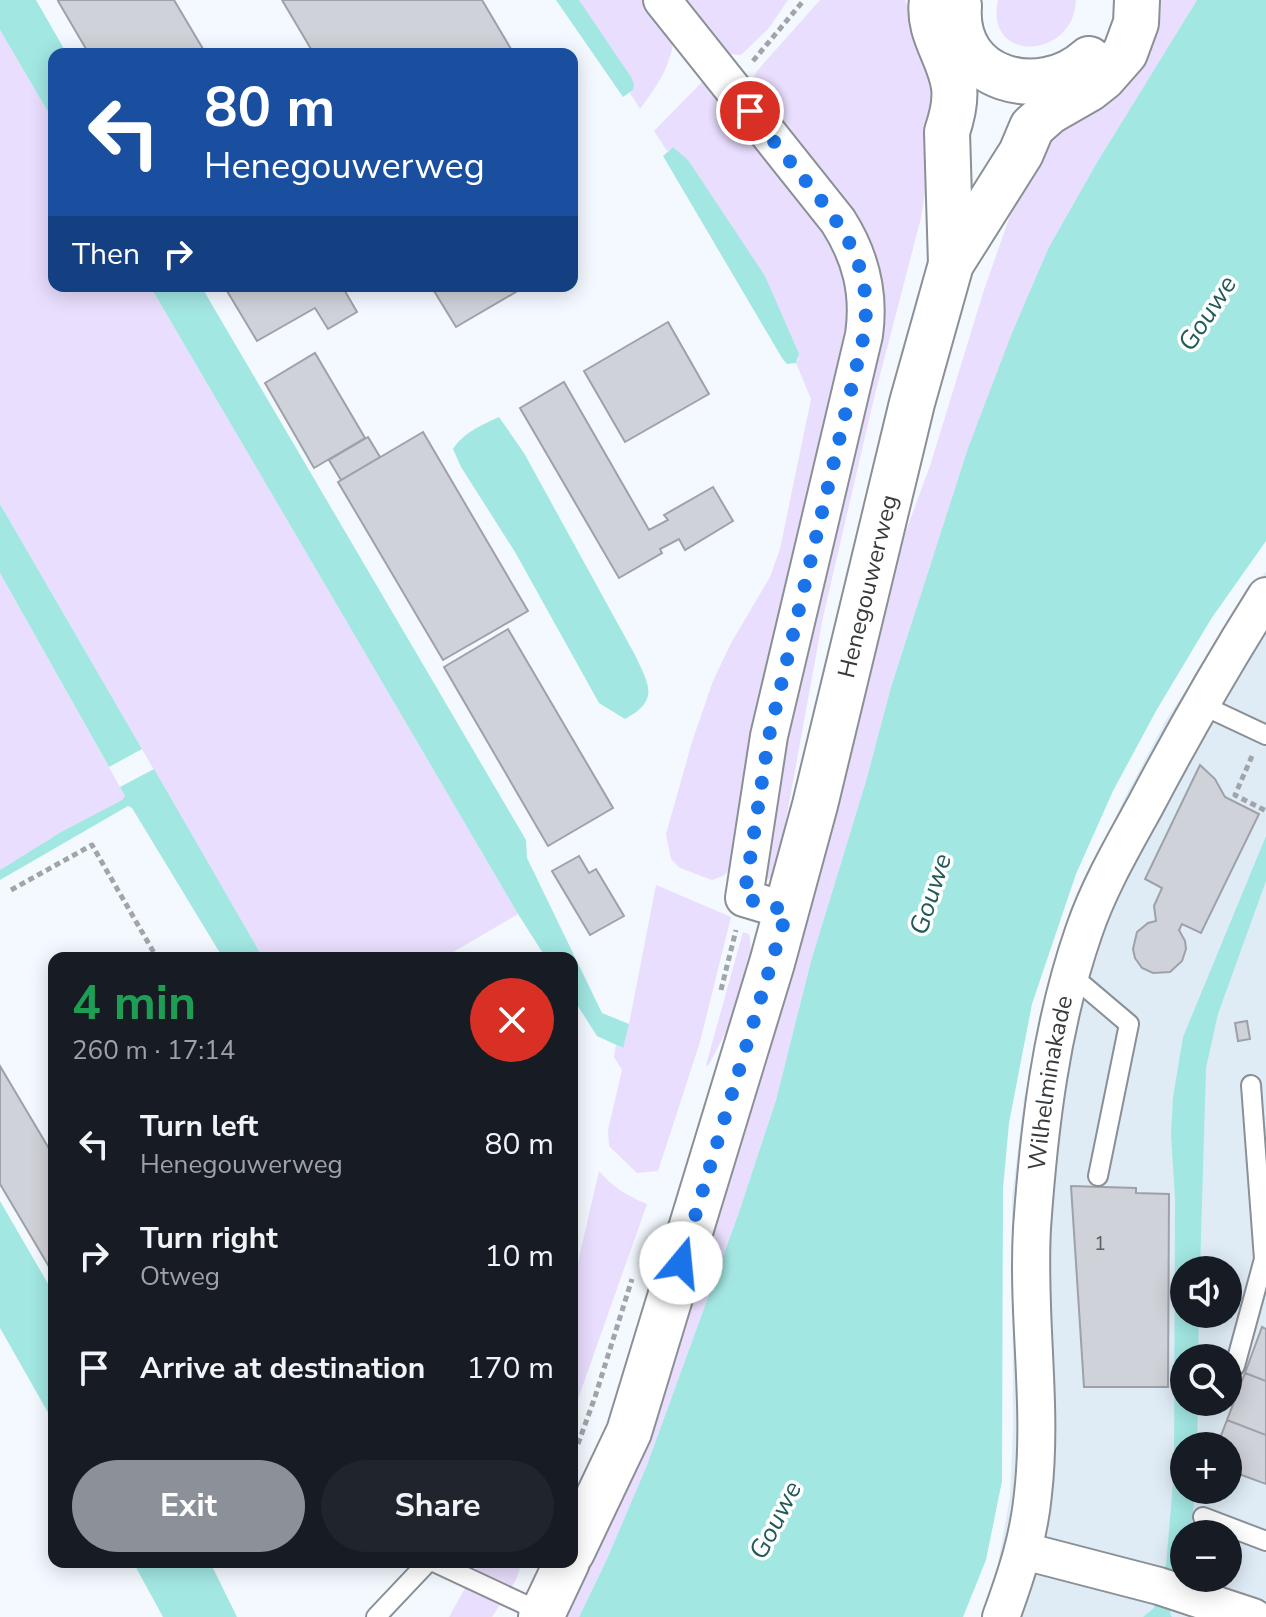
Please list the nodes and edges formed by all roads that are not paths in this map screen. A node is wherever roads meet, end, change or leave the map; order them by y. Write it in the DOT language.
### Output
graph roads {
  1 [pos="662,0"];
  2 [pos="932,0"];
  3 [pos="960,0"];
  4 [pos="1113,0"];
  5 [pos="1137,0"];
  6 [pos="1007,76"];
  7 [pos="950,183"];
  8 [pos="994,197"];
  9 [pos="951,264"];
  10 [pos="1266,596"];
  11 [pos="1200,704"];
  12 [pos="1266,735"];
  13 [pos="787,911"];
  14 [pos="1070,974"];
  15 [pos="1251,1085"];
  16 [pos="1098,1176"];
  17 [pos="1265,1259"];
  18 [pos="1241,1344"];
  19 [pos="1203,1517"];
  20 [pos="578,1539"];
  21 [pos="1266,1541"];
  22 [pos="1024,1551"];
  23 [pos="425,1568"];
  24 [pos="444,1568"];
  25 [pos="564,1568"];
  26 [pos="1232,1613"];
  27 [pos="542,1615"];
  28 [pos="376,1617"];
  29 [pos="1001,1617"];
  1 -- 13 [label="street"];
  2 -- 7 [label="main road, Henegouwerweg"];
  3 -- 6 [label="main road"];
  4 -- 6 [label="main road"];
  5 -- 8 [label="main road, Henegouwerweg"];
  6 -- 7 [label="main road, Henegouwerweg"];
  6 -- 8 [label="main road, Henegouwerweg"];
  7 -- 9 [label="main road, Henegouwerweg"];
  8 -- 9 [label="main road, Henegouwerweg"];
  9 -- 13 [label="main road, Henegouwerweg"];
  10 -- 11 [label="street, Wilhelminakade"];
  11 -- 12 [label="lane"];
  11 -- 14 [label="street, Wilhelminakade"];
  13 -- 20 [label="main road, Henegouwerweg"];
  14 -- 16 [label="lane"];
  14 -- 22 [label="street, Wilhelminakade"];
  15 -- 17 [label="lane"];
  17 -- 18 [label="lane"];
  19 -- 21 [label="lane"];
  22 -- 26 [label="street"];
  22 -- 29 [label="street, Wilhelminakade"];
  23 -- 28 [label="lane"];
  24 -- 27 [label="lane"];
  25 -- 27 [label="main road"];
}
